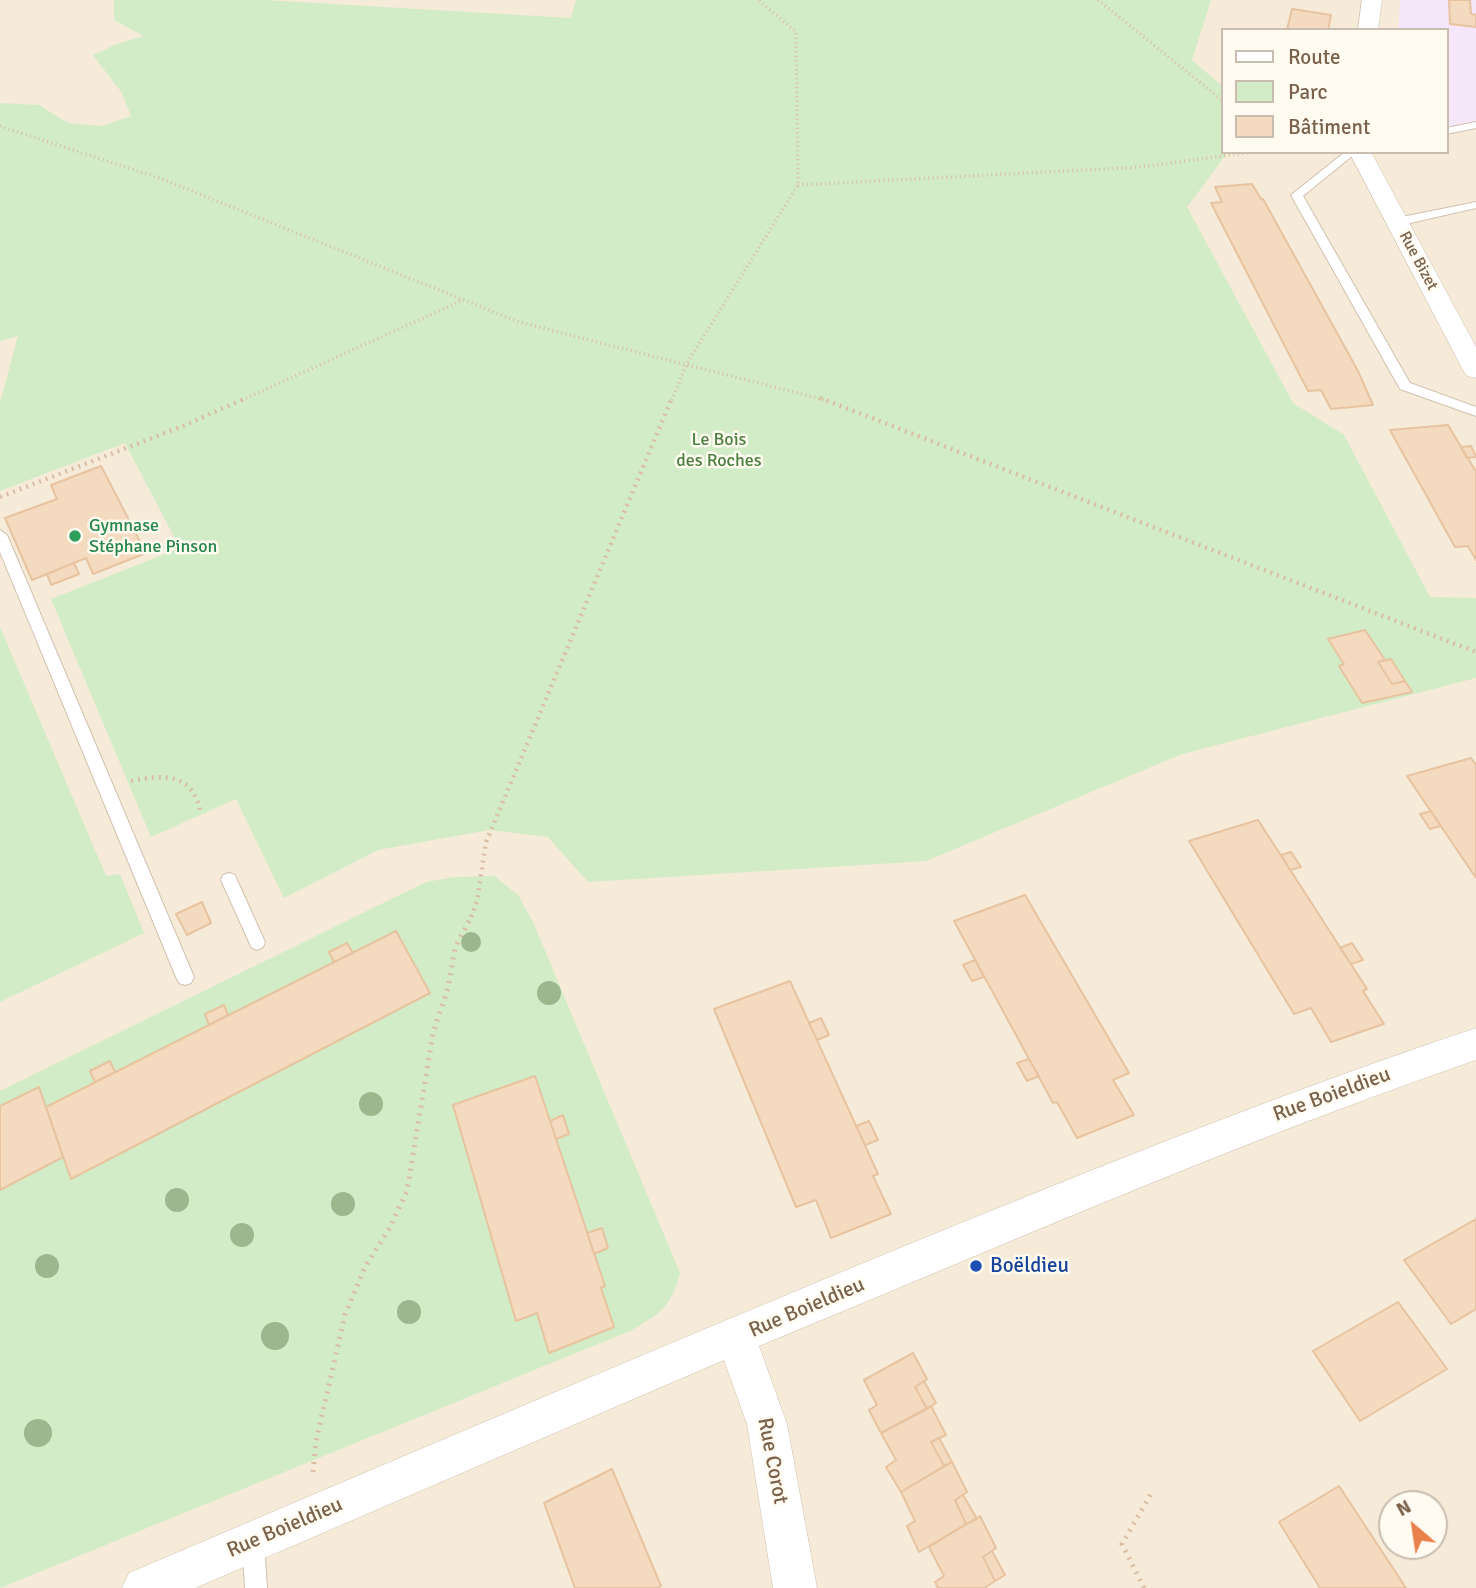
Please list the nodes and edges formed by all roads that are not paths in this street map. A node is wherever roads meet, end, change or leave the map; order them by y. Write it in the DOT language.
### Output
graph roads {
  1 [pos="1372,0"];
  2 [pos="1368,28"];
  3 [pos="1476,125"];
  4 [pos="1448,131"];
  5 [pos="1349,154"];
  6 [pos="1361,154"];
  7 [pos="1476,205"];
  8 [pos="1397,222"];
  9 [pos="1476,370"];
  10 [pos="1476,412"];
  11 [pos="0,535"];
  12 [pos="229,880"];
  13 [pos="257,942"];
  14 [pos="185,977"];
  15 [pos="1476,1044"];
  16 [pos="736,1338"];
  17 [pos="253,1542"];
  18 [pos="144,1588"];
  19 [pos="257,1588"];
  20 [pos="795,1588"];
  1 -- 2 [label="street"];
  3 -- 4 [label="lane"];
  5 -- 10 [label="lane"];
  6 -- 8 [label="street, Rue Bizet"];
  7 -- 8 [label="lane"];
  8 -- 9 [label="street, Rue Bizet"];
  11 -- 14 [label="lane"];
  12 -- 13 [label="lane"];
  15 -- 16 [label="street, Rue Boieldieu"];
  16 -- 17 [label="street, Rue Boieldieu"];
  16 -- 20 [label="street, Rue Corot"];
  17 -- 18 [label="street, Rue Boieldieu"];
  17 -- 19 [label="lane"];
}
